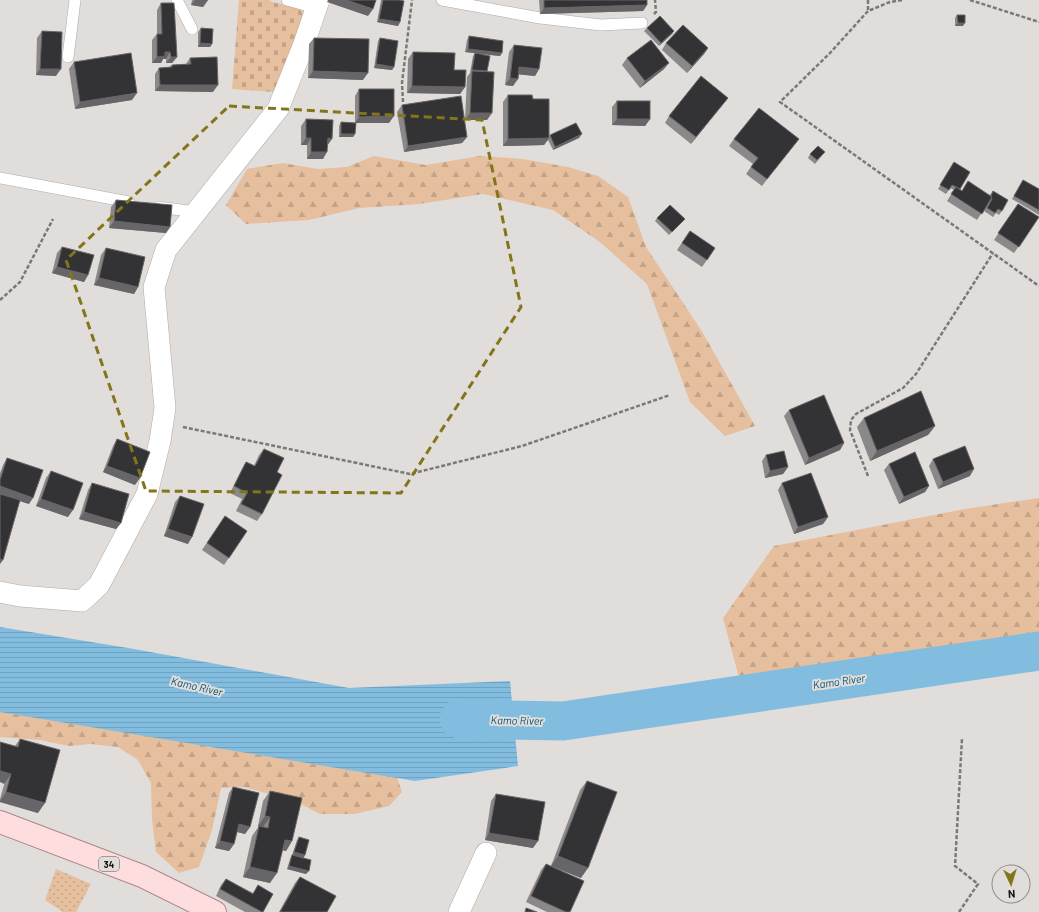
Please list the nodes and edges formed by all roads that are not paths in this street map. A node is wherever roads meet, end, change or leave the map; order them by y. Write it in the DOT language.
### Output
graph roads {
  1 [pos="75,0"];
  2 [pos="177,0"];
  3 [pos="287,0"];
  4 [pos="442,0"];
  5 [pos="317,4"];
  6 [pos="642,23"];
  7 [pos="192,29"];
  8 [pos="68,57"];
  9 [pos="0,178"];
  10 [pos="196,212"];
  11 [pos="0,592"];
  12 [pos="0,822"];
  13 [pos="486,853"];
  14 [pos="215,912"];
  15 [pos="459,912"];
  1 -- 8 [label="lane"];
  2 -- 7 [label="lane"];
  3 -- 5 [label="lane"];
  4 -- 6 [label="lane"];
  5 -- 10 [label="street"];
  9 -- 10 [label="lane"];
  10 -- 11 [label="street"];
  12 -- 14 [label="main road, 34"];
  13 -- 15 [label="street"];
}
